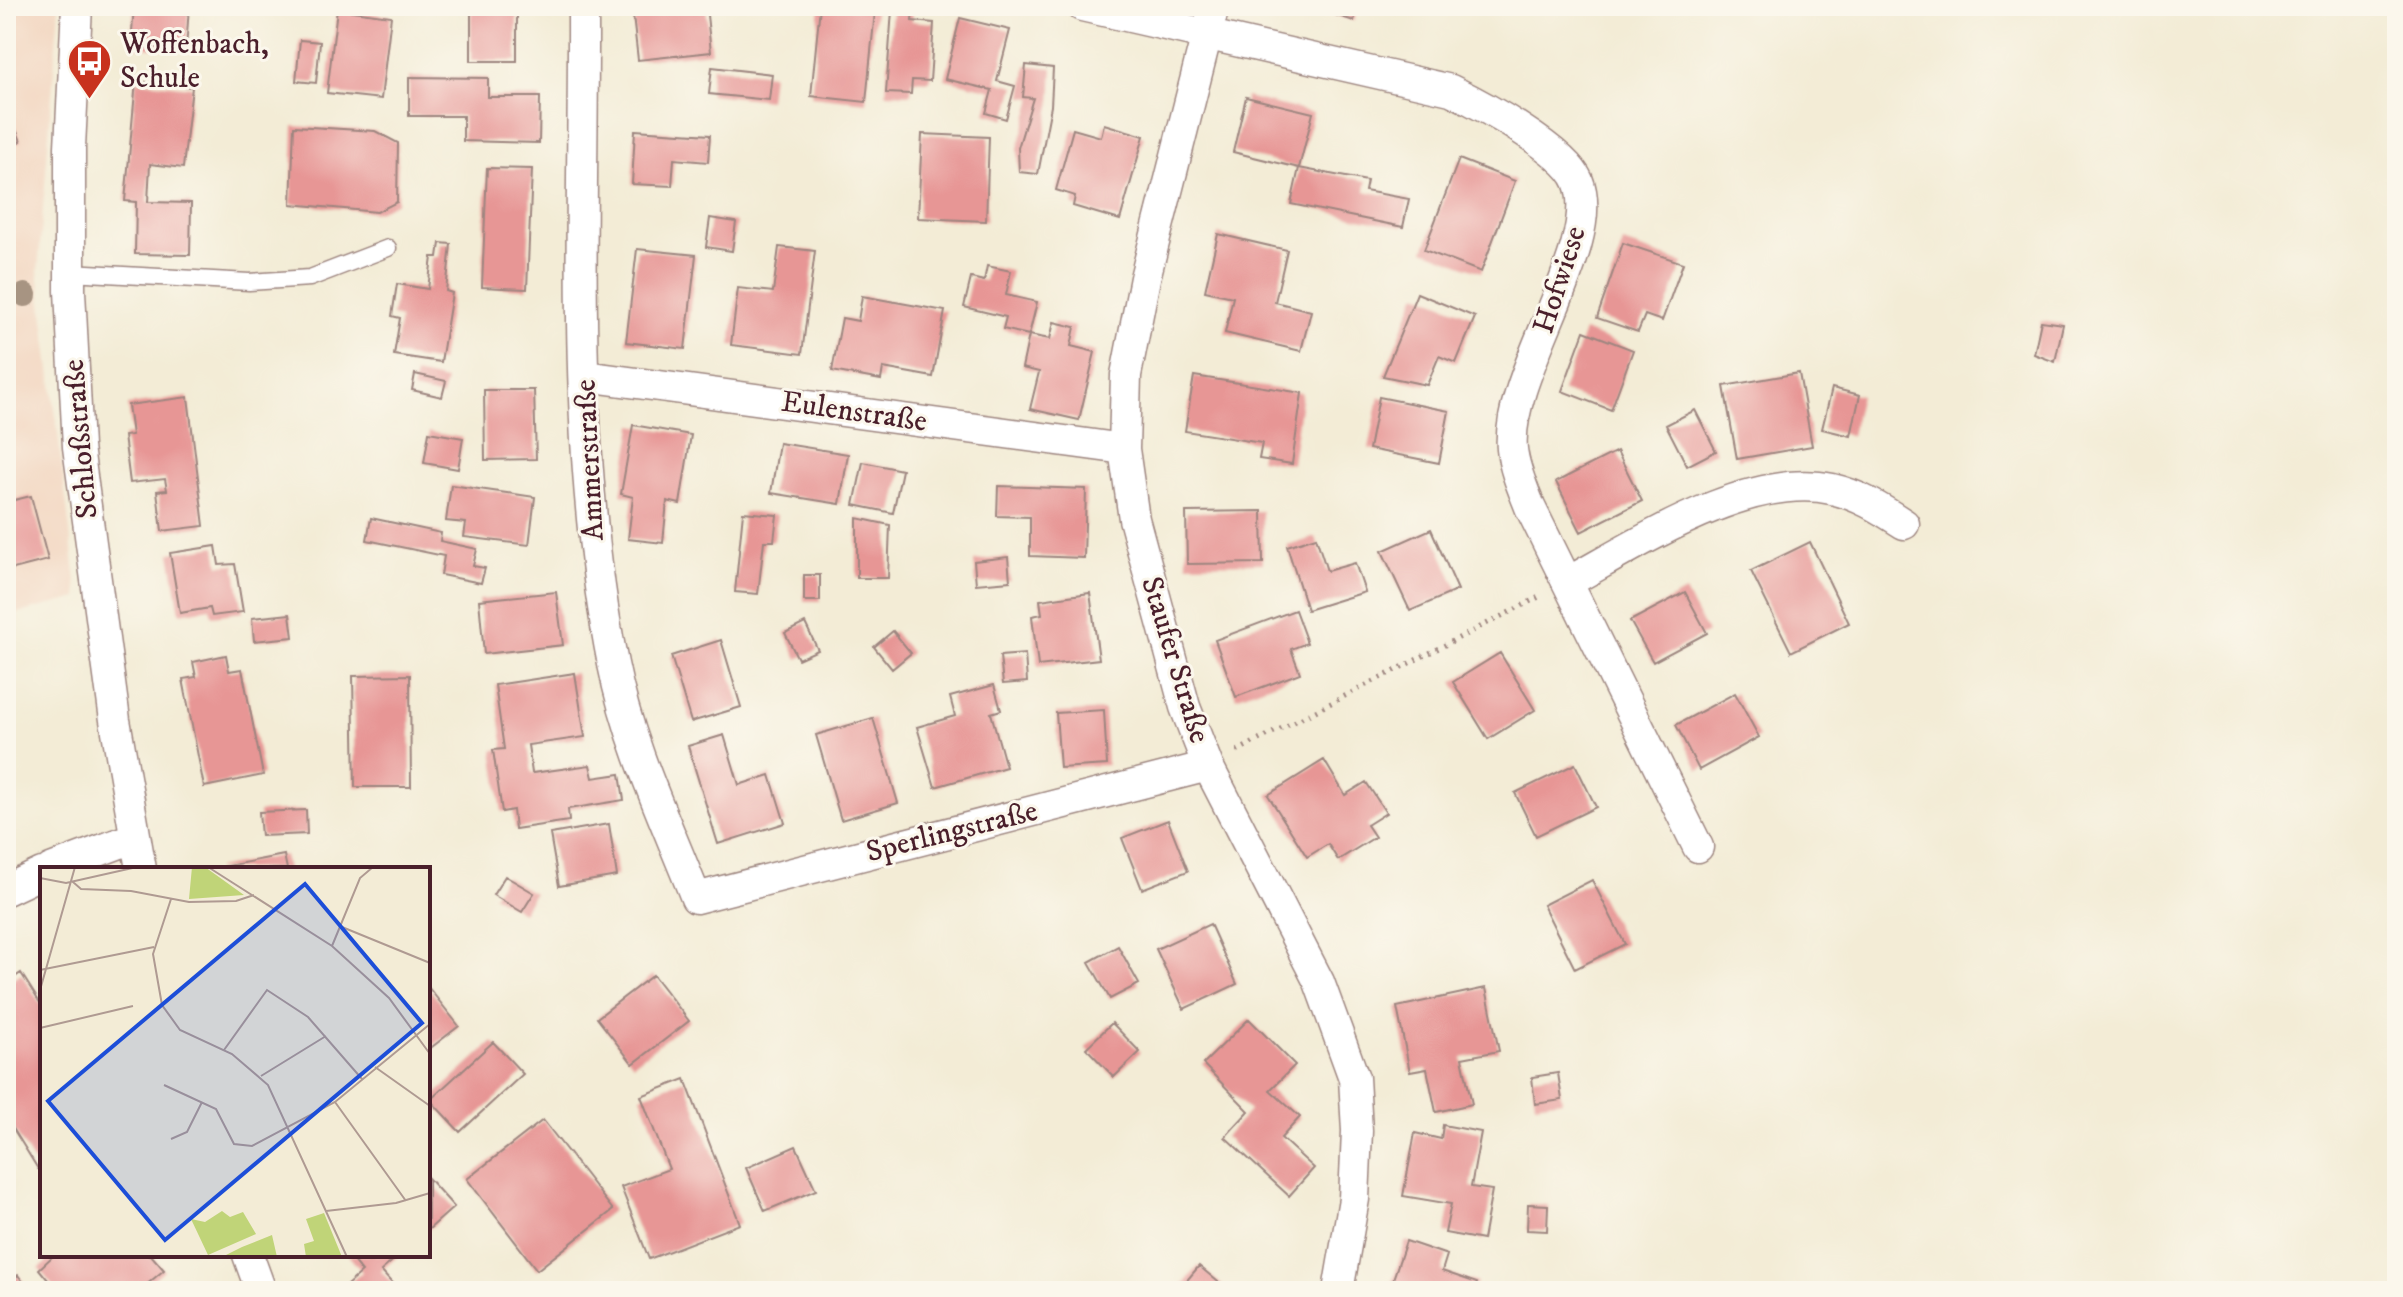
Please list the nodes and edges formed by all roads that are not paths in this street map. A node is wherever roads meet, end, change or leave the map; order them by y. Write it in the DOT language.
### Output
graph roads {
  1 [pos="77,6"];
  2 [pos="583,6"];
  3 [pos="1082,6"];
  4 [pos="1210,20"];
  5 [pos="388,248"];
  6 [pos="70,272"];
  7 [pos="585,376"];
  8 [pos="1124,449"];
  9 [pos="1904,524"];
  10 [pos="1568,582"];
  11 [pos="1208,766"];
  12 [pos="133,838"];
  13 [pos="1698,847"];
  14 [pos="56,867"];
  15 [pos="140,867"];
  16 [pos="40,874"];
  17 [pos="6,890"];
  18 [pos="696,898"];
  19 [pos="249,1257"];
  20 [pos="261,1291"];
  21 [pos="1338,1291"];
  1 -- 6 [label="street, Schloßstraße"];
  2 -- 7 [label="street, Ammerstraße"];
  3 -- 4 [label="street, Hofwiese"];
  4 -- 8 [label="street, Staufer Straße"];
  4 -- 10 [label="street, Hofwiese"];
  5 -- 6 [label="lane"];
  6 -- 12 [label="street, Schloßstraße"];
  7 -- 8 [label="street, Eulenstraße"];
  7 -- 18 [label="street, Ammerstraße"];
  8 -- 11 [label="street, Staufer Straße"];
  9 -- 10 [label="street"];
  10 -- 13 [label="street, Hofwiese"];
  11 -- 18 [label="street, Sperlingstraße"];
  11 -- 21 [label="street, Staufer Straße"];
  12 -- 14 [label="street"];
  12 -- 15 [label="street, Schloßstraße"];
  16 -- 17 [label="street"];
  19 -- 20 [label="street"];
}
